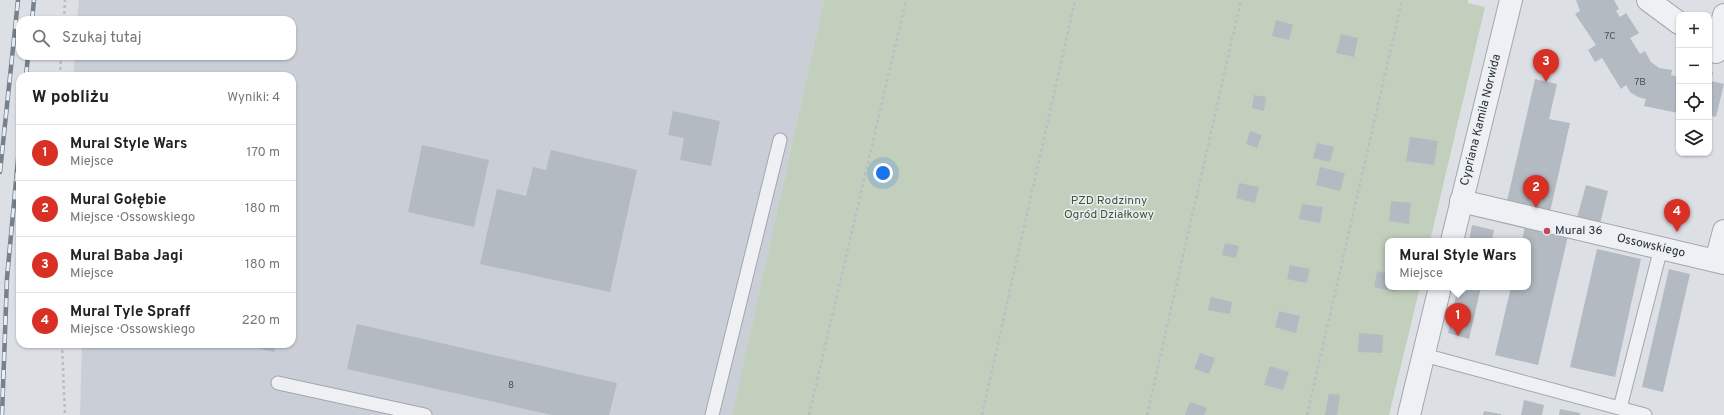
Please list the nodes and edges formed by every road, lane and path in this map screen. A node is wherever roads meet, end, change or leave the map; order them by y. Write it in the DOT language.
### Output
graph roads {
  1 [pos="65,0"];
  2 [pos="906,0"];
  3 [pos="1075,0"];
  4 [pos="1241,0"];
  5 [pos="1402,0"];
  6 [pos="1510,0"];
  7 [pos="1648,0"];
  8 [pos="1724,15"];
  9 [pos="64,16"];
  10 [pos="1676,22"];
  11 [pos="1716,52"];
  12 [pos="61,60"];
  13 [pos="60,72"];
  14 [pos="780,140"];
  15 [pos="1461,201"];
  16 [pos="1724,231"];
  17 [pos="1453,238"];
  18 [pos="1661,248"];
  19 [pos="1720,262"];
  20 [pos="1439,290"];
  21 [pos="62,348"];
  22 [pos="1424,355"];
  23 [pos="278,383"];
  24 [pos="1620,408"];
  25 [pos="65,415"];
  26 [pos="425,415"];
  27 [pos="712,415"];
  28 [pos="809,415"];
  29 [pos="982,415"];
  30 [pos="1147,415"];
  31 [pos="1307,415"];
  32 [pos="1409,415"];
  33 [pos="1644,415"];
  1 -- 9 [label="path"];
  2 -- 28 [label="path"];
  3 -- 29 [label="path"];
  4 -- 30 [label="path"];
  5 -- 31 [label="path"];
  6 -- 15 [label="street, Cypriana Kamila Norwida"];
  7 -- 10 [label="street"];
  8 -- 11 [label="street"];
  12 -- 13 [label="path"];
  14 -- 27 [label="lane"];
  15 -- 17 [label="street, Cypriana Kamila Norwida"];
  15 -- 18 [label="street, Ossowskiego"];
  16 -- 19 [label="street"];
  18 -- 19 [label="street, Ossowskiego"];
  18 -- 24 [label="lane"];
  20 -- 22 [label="street"];
  21 -- 25 [label="path"];
  22 -- 24 [label="lane"];
  22 -- 32 [label="street"];
  23 -- 26 [label="lane"];
  24 -- 33 [label="lane"];
}
